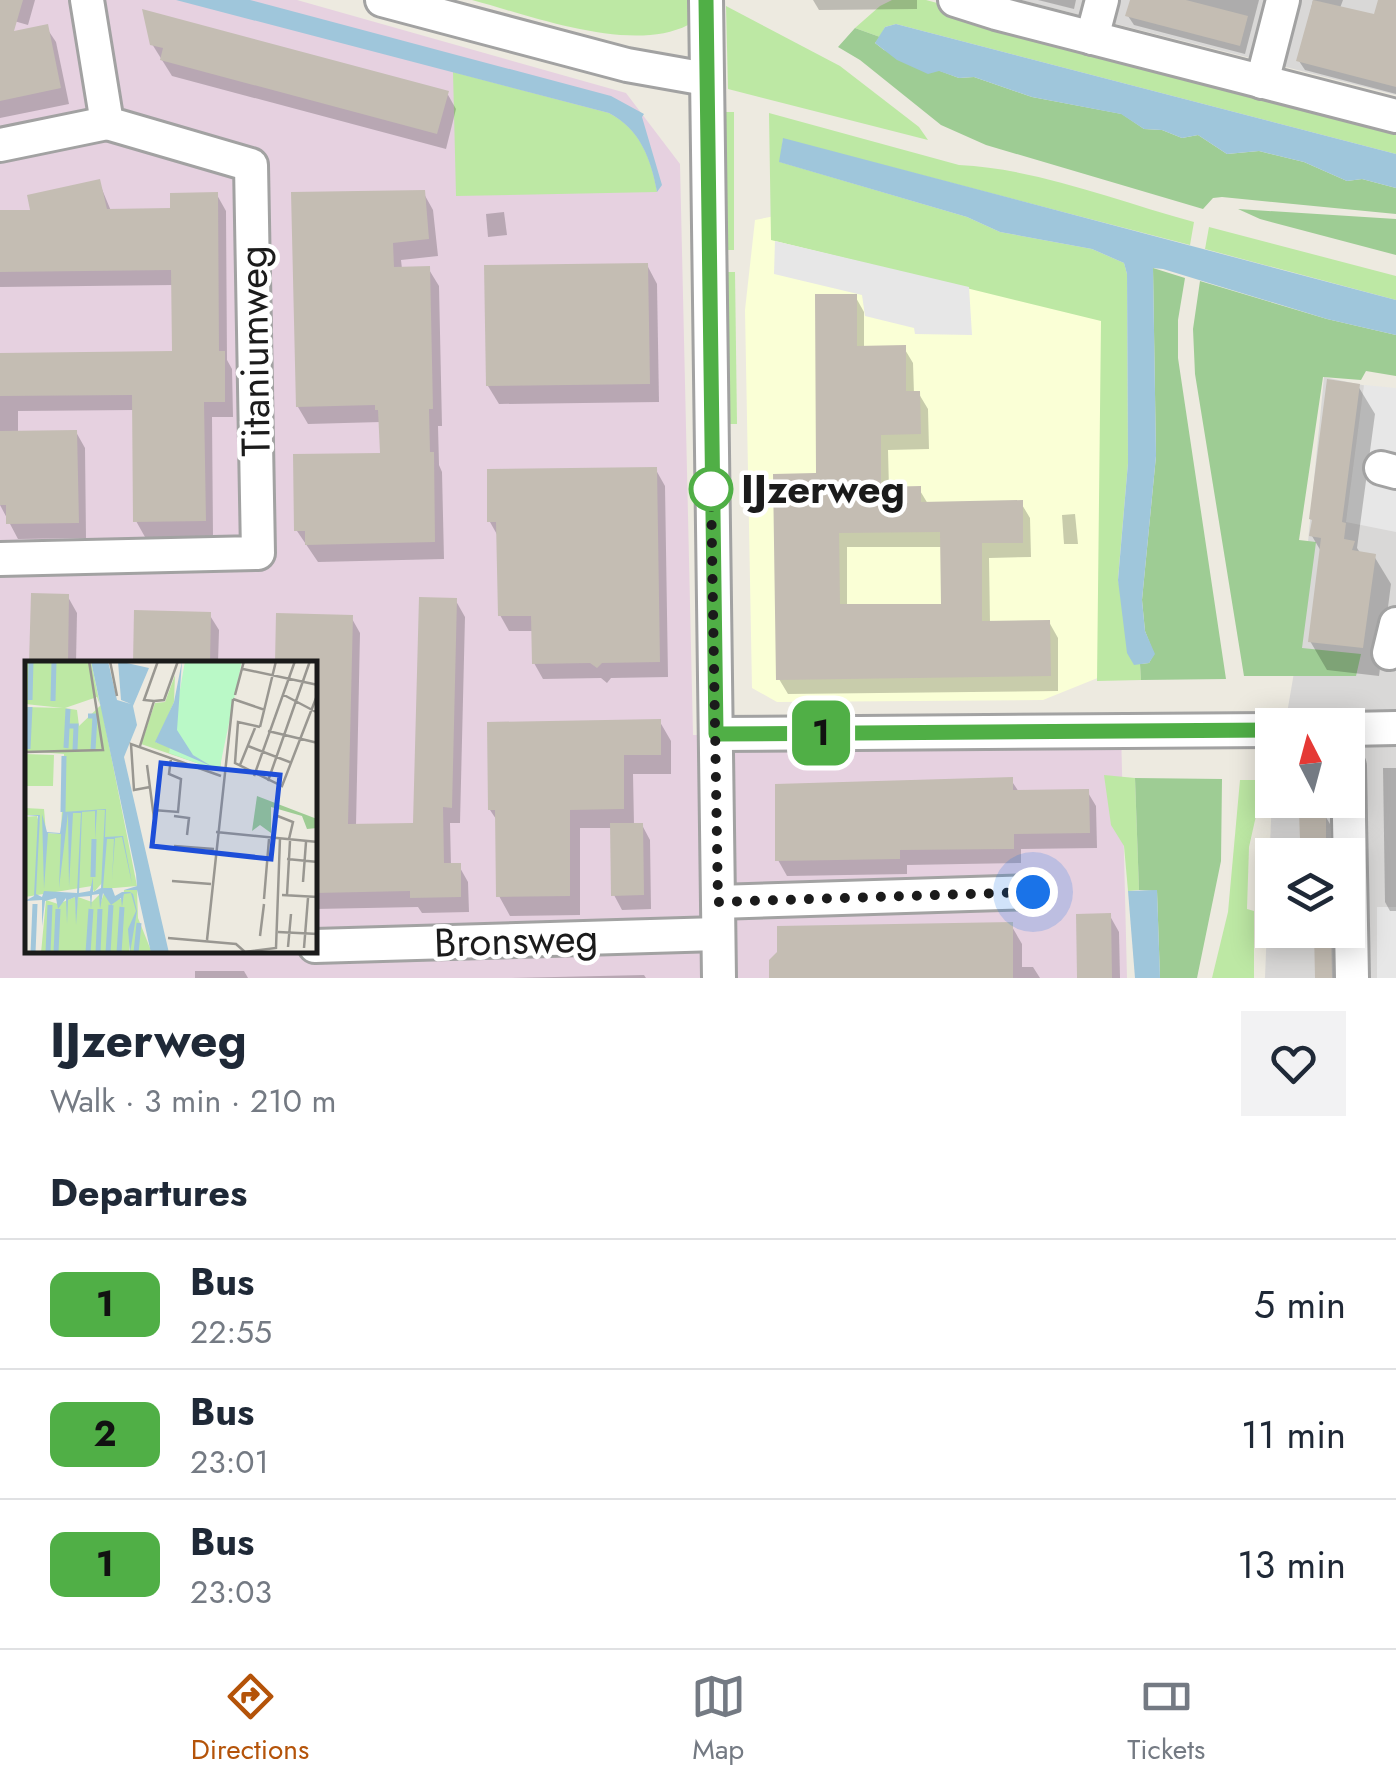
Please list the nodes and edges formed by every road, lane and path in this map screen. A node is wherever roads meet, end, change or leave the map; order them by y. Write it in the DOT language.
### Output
graph roads {
  1 [pos="87,0"];
  2 [pos="382,0"];
  3 [pos="706,0"];
  4 [pos="956,0"];
  5 [pos="1102,0"];
  6 [pos="1283,0"];
  7 [pos="1092,38"];
  8 [pos="706,80"];
  9 [pos="1262,82"];
  10 [pos="1396,116"];
  11 [pos="107,123"];
  12 [pos="0,145"];
  13 [pos="0,559"];
  14 [pos="1365,728"];
  15 [pos="1396,728"];
  16 [pos="1255,730"];
  17 [pos="716,734"];
  18 [pos="1349,818"];
  19 [pos="1033,892"];
  20 [pos="718,918"];
  21 [pos="318,946"];
  22 [pos="719,978"];
  23 [pos="1352,978"];
  1 -- 11 [label="street"];
  2 -- 8 [label="street"];
  3 -- 8 [label="street"];
  4 -- 7 [label="street"];
  5 -- 7 [label="street"];
  6 -- 9 [label="street"];
  7 -- 9 [label="street"];
  8 -- 17 [label="street"];
  9 -- 10 [label="street"];
  11 -- 12 [label="street"];
  11 -- 13 [label="street, Titaniumweg"];
  14 -- 15 [label="street"];
  16 -- 17 [label="street"];
  17 -- 20 [label="street"];
  18 -- 23 [label="street"];
  19 -- 20 [label="street, Bronsweg"];
  20 -- 21 [label="street, Bronsweg"];
  20 -- 22 [label="street"];
}
